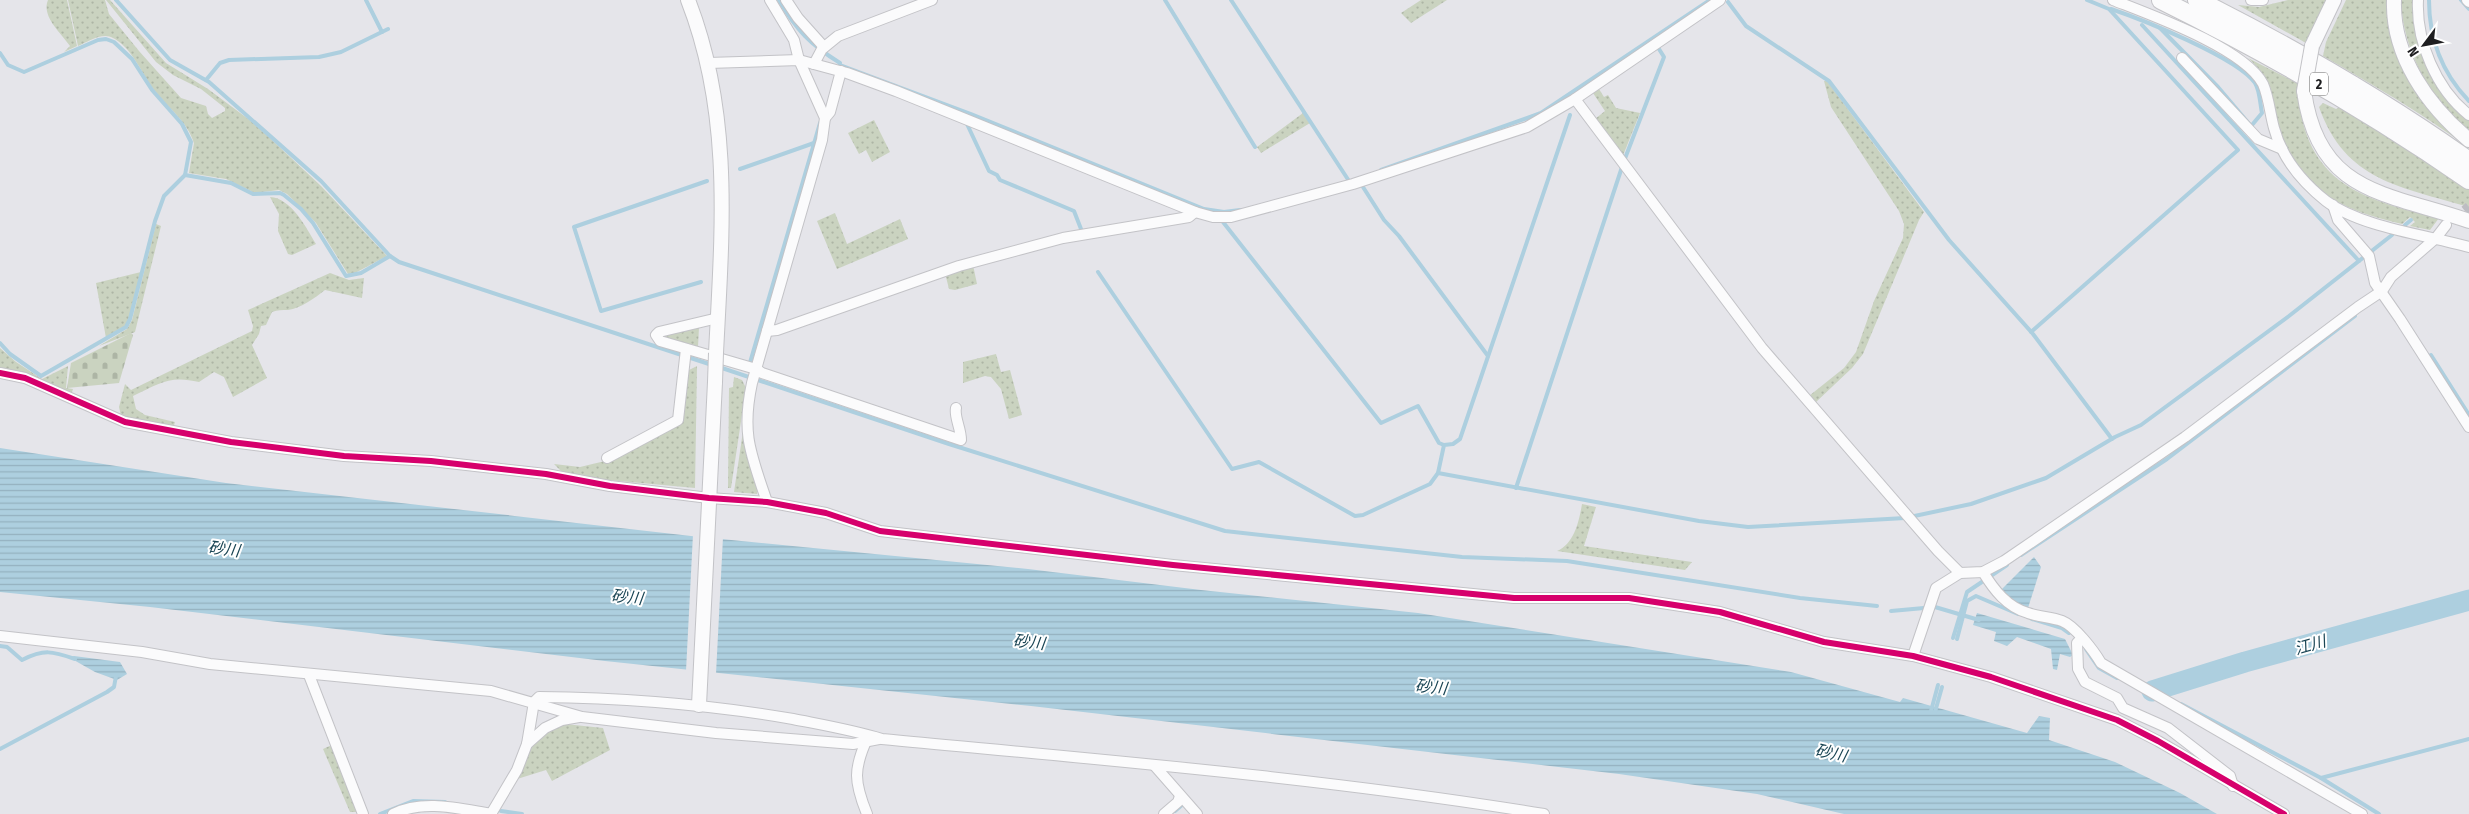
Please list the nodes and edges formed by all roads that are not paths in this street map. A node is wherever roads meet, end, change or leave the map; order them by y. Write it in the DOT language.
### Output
graph roads {
  1 [pos="688,0"];
  2 [pos="770,0"];
  3 [pos="786,0"];
  4 [pos="932,0"];
  5 [pos="1720,0"];
  6 [pos="2113,0"];
  7 [pos="2161,0"];
  8 [pos="2197,0"];
  9 [pos="2251,0"];
  10 [pos="2263,0"];
  11 [pos="2334,0"];
  12 [pos="2394,0"];
  13 [pos="2418,0"];
  14 [pos="820,53"];
  15 [pos="2182,58"];
  16 [pos="799,60"];
  17 [pos="708,63"];
  18 [pos="841,71"];
  19 [pos="1575,99"];
  20 [pos="825,115"];
  21 [pos="2469,115"];
  22 [pos="2469,140"];
  23 [pos="2282,149"];
  24 [pos="2469,161"];
  25 [pos="2469,180"];
  26 [pos="2333,205"];
  27 [pos="1195,212"];
  28 [pos="2469,221"];
  29 [pos="2446,225"];
  30 [pos="2436,238"];
  31 [pos="2469,247"];
  32 [pos="2382,291"];
  33 [pos="718,318"];
  34 [pos="767,331"];
  35 [pos="686,354"];
  36 [pos="752,372"];
  37 [pos="0,373"];
  38 [pos="956,408"];
  39 [pos="2469,427"];
  40 [pos="607,458"];
  41 [pos="709,498"];
  42 [pos="767,502"];
  43 [pos="1960,573"];
  44 [pos="1986,576"];
  45 [pos="0,636"];
  46 [pos="2081,639"];
  47 [pos="1913,656"];
  48 [pos="310,675"];
  49 [pos="534,702"];
  50 [pos="699,705"];
  51 [pos="582,717"];
  52 [pos="867,738"];
  53 [pos="527,744"];
  54 [pos="1154,765"];
  55 [pos="2233,786"];
  56 [pos="1180,796"];
  57 [pos="363,814"];
  58 [pos="393,814"];
  59 [pos="492,814"];
  60 [pos="867,814"];
  61 [pos="1164,814"];
  62 [pos="1197,814"];
  63 [pos="1544,814"];
  64 [pos="2284,814"];
  65 [pos="2362,814"];
  1 -- 17 [label="street"];
  2 -- 16 [label="street"];
  3 -- 14 [label="street"];
  4 -- 14 [label="street"];
  5 -- 19 [label="street"];
  6 -- 23 [label="street"];
  7 -- 25 [label="highway, 2"];
  8 -- 24 [label="highway, 2"];
  9 -- 10 [label="street"];
  11 -- 28 [label="street, bridge"];
  12 -- 22 [label="street"];
  13 -- 21 [label="street"];
  14 -- 16 [label="street"];
  14 -- 18 [label="street"];
  15 -- 23 [label="street"];
  16 -- 17 [label="street"];
  16 -- 20 [label="street"];
  17 -- 33 [label="street"];
  18 -- 20 [label="street"];
  18 -- 27 [label="street"];
  19 -- 27 [label="street"];
  19 -- 43 [label="street"];
  20 -- 34 [label="street"];
  23 -- 26 [label="street"];
  26 -- 30 [label="street"];
  26 -- 32 [label="street"];
  27 -- 34 [label="street"];
  29 -- 30 [label="street"];
  30 -- 31 [label="street"];
  30 -- 32 [label="street"];
  32 -- 39 [label="street"];
  32 -- 44 [label="street"];
  33 -- 35 [label="street"];
  33 -- 41 [label="street, bridge"];
  34 -- 36 [label="street"];
  35 -- 36 [label="street"];
  35 -- 40 [label="street"];
  36 -- 38 [label="street"];
  36 -- 42 [label="street"];
  37 -- 41 [label="street"];
  41 -- 42 [label="street"];
  41 -- 50 [label="street"];
  42 -- 47 [label="street"];
  43 -- 44 [label="street"];
  43 -- 47 [label="street"];
  44 -- 46 [label="street"];
  45 -- 48 [label="street"];
  46 -- 55 [label="street"];
  46 -- 65 [label="street"];
  47 -- 55 [label="street"];
  48 -- 49 [label="street"];
  48 -- 57 [label="street"];
  49 -- 50 [label="street"];
  49 -- 51 [label="street"];
  49 -- 53 [label="street"];
  50 -- 52 [label="street"];
  51 -- 52 [label="street"];
  51 -- 53 [label="street"];
  52 -- 54 [label="street"];
  52 -- 60 [label="street"];
  53 -- 59 [label="street"];
  54 -- 56 [label="street"];
  54 -- 63 [label="street"];
  55 -- 64 [label="street"];
  56 -- 61 [label="street"];
  56 -- 62 [label="street"];
  58 -- 59 [label="street"];
}
